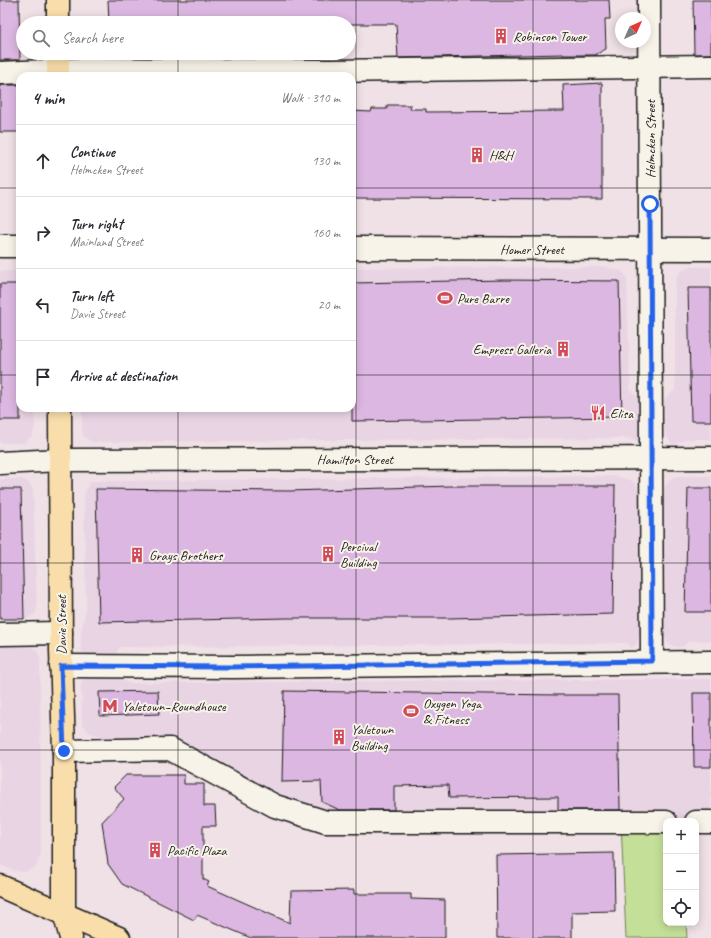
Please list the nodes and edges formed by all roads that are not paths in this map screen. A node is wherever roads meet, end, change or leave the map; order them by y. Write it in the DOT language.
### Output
graph roads {
  1 [pos="58,0"];
  2 [pos="649,0"];
  3 [pos="58,16"];
  4 [pos="711,66"];
  5 [pos="58,67"];
  6 [pos="650,67"];
  7 [pos="0,73"];
  8 [pos="0,246"];
  9 [pos="16,246"];
  10 [pos="356,248"];
  11 [pos="711,249"];
  12 [pos="651,250"];
  13 [pos="60,412"];
  14 [pos="652,458"];
  15 [pos="711,458"];
  16 [pos="60,460"];
  17 [pos="0,463"];
  18 [pos="0,634"];
  19 [pos="61,634"];
  20 [pos="652,661"];
  21 [pos="711,662"];
  22 [pos="61,666"];
  23 [pos="64,751"];
  24 [pos="663,822"];
  25 [pos="699,822"];
  26 [pos="711,822"];
  27 [pos="0,886"];
  28 [pos="64,913"];
  29 [pos="56,938"];
  30 [pos="71,938"];
  31 [pos="118,938"];
  1 -- 3 [label="main road"];
  2 -- 6 [label="street, Helmcken Street"];
  4 -- 6 [label="street"];
  5 -- 6 [label="street"];
  5 -- 7 [label="street"];
  6 -- 12 [label="street, Helmcken Street"];
  8 -- 9 [label="street"];
  10 -- 12 [label="street, Homer Street"];
  11 -- 12 [label="street, Homer Street"];
  12 -- 14 [label="street, Helmcken Street"];
  13 -- 16 [label="main road, Davie Street"];
  14 -- 15 [label="street, Hamilton Street"];
  14 -- 16 [label="street, Hamilton Street"];
  14 -- 20 [label="street, Helmcken Street"];
  16 -- 17 [label="street, Hamilton Street"];
  16 -- 19 [label="main road, Davie Street"];
  18 -- 19 [label="street"];
  19 -- 22 [label="main road, Davie Street"];
  20 -- 21 [label="street"];
  20 -- 22 [label="street"];
  22 -- 23 [label="main road, Davie Street"];
  23 -- 24 [label="street"];
  23 -- 28 [label="main road, Davie Street"];
  25 -- 26 [label="street"];
  27 -- 28 [label="main road"];
  28 -- 29 [label="main road, Davie Street"];
  28 -- 30 [label="main road, Davie Street"];
  28 -- 31 [label="main road"];
}
